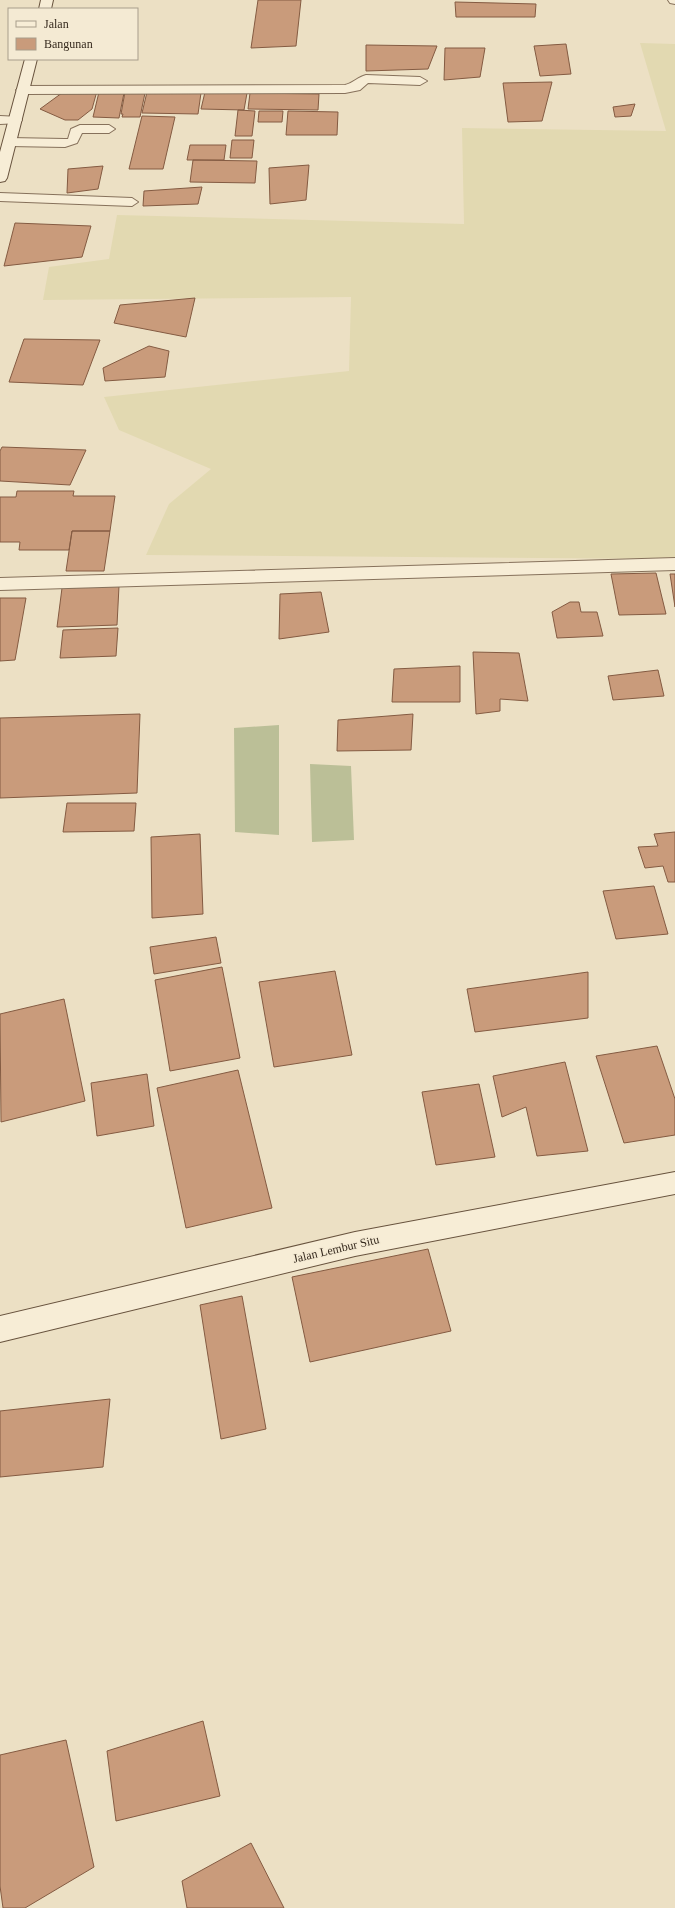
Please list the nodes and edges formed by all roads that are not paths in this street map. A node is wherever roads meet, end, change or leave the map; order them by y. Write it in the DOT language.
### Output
graph roads {
  1 [pos="31,60"];
  2 [pos="420,81"];
  3 [pos="23,90"];
  4 [pos="0,120"];
  5 [pos="15,120"];
  6 [pos="109,129"];
  7 [pos="9,142"];
  8 [pos="0,178"];
  9 [pos="0,197"];
  10 [pos="132,202"];
  11 [pos="675,564"];
  12 [pos="0,584"];
  13 [pos="675,1183"];
  14 [pos="0,1330"];
  1 -- 3 [label="street"];
  2 -- 3 [label="street"];
  3 -- 5 [label="street"];
  4 -- 5 [label="street"];
  5 -- 7 [label="street"];
  6 -- 7 [label="lane"];
  7 -- 8 [label="street"];
  9 -- 10 [label="lane"];
  11 -- 12 [label="street"];
  13 -- 14 [label="street, Jalan Lembur Situ"];
}
